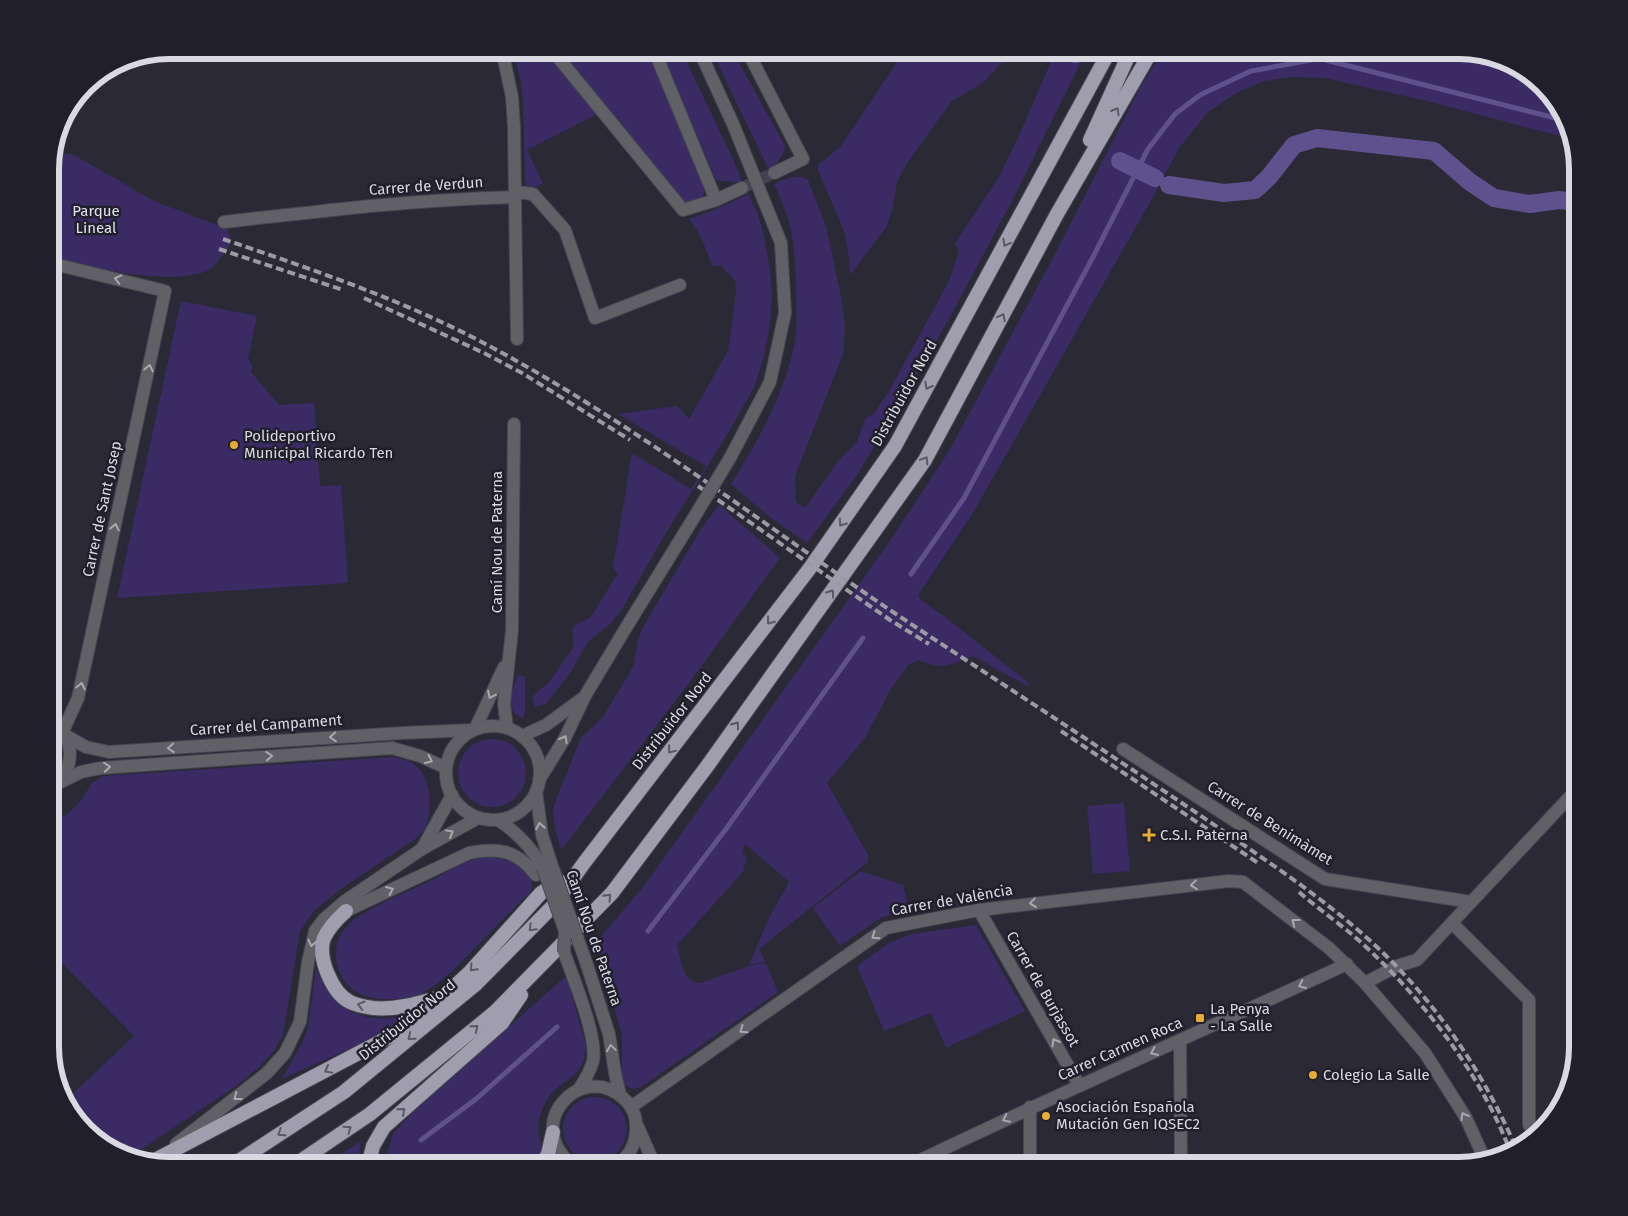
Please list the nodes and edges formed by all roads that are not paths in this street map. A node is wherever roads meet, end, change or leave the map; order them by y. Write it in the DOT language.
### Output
graph roads {
  1 [pos="504,59"];
  2 [pos="559,59"];
  3 [pos="658,59"];
  4 [pos="703,59"];
  5 [pos="752,59"];
  6 [pos="1095,59"];
  7 [pos="1105,59"];
  8 [pos="1127,59"];
  9 [pos="1147,59"];
  10 [pos="774,173"];
  11 [pos="742,188"];
  12 [pos="516,194"];
  13 [pos="716,200"];
  14 [pos="1029,200"];
  15 [pos="1057,214"];
  16 [pos="224,222"];
  17 [pos="59,265"];
  18 [pos="680,285"];
  19 [pos="517,339"];
  20 [pos="514,424"];
  21 [pos="508,660"];
  22 [pos="585,696"];
  23 [pos="59,728"];
  24 [pos="507,728"];
  25 [pos="473,730"];
  26 [pos="64,733"];
  27 [pos="522,736"];
  28 [pos="1123,749"];
  29 [pos="446,768"];
  30 [pos="61,782"];
  31 [pos="538,786"];
  32 [pos="452,795"];
  33 [pos="1569,798"];
  34 [pos="478,818"];
  35 [pos="498,820"];
  36 [pos="422,849"];
  37 [pos="584,863"];
  38 [pos="543,868"];
  39 [pos="370,886"];
  40 [pos="1471,902"];
  41 [pos="979,910"];
  42 [pos="346,911"];
  43 [pos="1452,923"];
  44 [pos="1346,964"];
  45 [pos="538,970"];
  46 [pos="1365,983"];
  47 [pos="443,997"];
  48 [pos="1180,1041"];
  49 [pos="1079,1085"];
  50 [pos="579,1089"];
  51 [pos="620,1095"];
  52 [pos="1030,1107"];
  53 [pos="631,1108"];
  54 [pos="637,1125"];
  55 [pos="1529,1125"];
  56 [pos="552,1132"];
  57 [pos="1483,1155"];
  58 [pos="160,1156"];
  59 [pos="162,1157"];
  60 [pos="245,1157"];
  61 [pos="306,1157"];
  62 [pos="370,1157"];
  63 [pos="546,1157"];
  64 [pos="563,1157"];
  65 [pos="626,1157"];
  66 [pos="651,1157"];
  67 [pos="927,1157"];
  68 [pos="1030,1157"];
  69 [pos="1181,1157"];
  1 -- 12 [label="street"];
  2 -- 13 [label="street"];
  3 -- 13 [label="street"];
  4 -- 22 [label="street, bridge"];
  5 -- 10 [label="street"];
  6 -- 14 [label="highway"];
  7 -- 14 [label="highway"];
  8 -- 15 [label="highway"];
  15 -- 9 [label="highway, one-way"];
  11 -- 13 [label="street"];
  12 -- 16 [label="street, Carrer de Verdun"];
  12 -- 18 [label="street"];
  12 -- 19 [label="street"];
  14 -- 37 [label="highway, Distribuïdor Nord, one-way"];
  45 -- 15 [label="highway, one-way"];
  26 -- 17 [label="street, Carrer de Sant Josep, one-way"];
  20 -- 21 [label="street, Camí Nou de Paterna"];
  21 -- 24 [label="street, Camí Nou de Paterna"];
  21 -- 25 [label="street, Camí Nou de Paterna, one-way"];
  22 -- 27 [label="street"];
  31 -- 22 [label="street, one-way"];
  23 -- 26 [label="street, Carrer del Campament"];
  24 -- 25 [label="street"];
  24 -- 27 [label="street"];
  25 -- 26 [label="street, Carrer del Campament, one-way"];
  25 -- 29 [label="street"];
  26 -- 30 [label="street"];
  27 -- 31 [label="street"];
  28 -- 40 [label="street, Carrer de Benimàmet"];
  30 -- 29 [label="street, Carrer del Campament, one-way"];
  29 -- 32 [label="street"];
  31 -- 35 [label="street"];
  38 -- 31 [label="street, Camí Nou de Paterna, one-way"];
  32 -- 34 [label="street"];
  32 -- 36 [label="street"];
  33 -- 40 [label="street"];
  34 -- 35 [label="street"];
  36 -- 34 [label="street, one-way"];
  35 -- 38 [label="street, Camí Nou de Paterna"];
  36 -- 39 [label="street"];
  37 -- 47 [label="highway, one-way"];
  37 -- 60 [label="highway, Distribuïdor Nord, one-way"];
  42 -- 38 [label="street, one-way"];
  38 -- 50 [label="street, Camí Nou de Paterna"];
  51 -- 38 [label="street, Camí Nou de Paterna, one-way, bridge"];
  39 -- 42 [label="street"];
  39 -- 58 [label="street, one-way"];
  40 -- 43 [label="street"];
  44 -- 41 [label="street, Carrer de València, one-way"];
  49 -- 41 [label="street, Carrer de Burjassot, one-way"];
  41 -- 53 [label="street, Carrer de València, one-way"];
  47 -- 42 [label="highway, one-way"];
  43 -- 46 [label="street"];
  43 -- 55 [label="street"];
  44 -- 46 [label="street"];
  44 -- 48 [label="street, Carrer Carmen Roca, one-way"];
  61 -- 45 [label="highway, one-way"];
  62 -- 45 [label="highway, one-way"];
  57 -- 46 [label="street, one-way"];
  47 -- 59 [label="highway, one-way"];
  48 -- 49 [label="street, Carrer Carmen Roca, one-way"];
  48 -- 69 [label="street"];
  49 -- 52 [label="street, Carrer Carmen Roca"];
  50 -- 51 [label="street"];
  50 -- 56 [label="street"];
  51 -- 53 [label="street"];
  52 -- 67 [label="street, Carrer Carmen Roca, one-way"];
  52 -- 68 [label="street"];
  53 -- 54 [label="street"];
  54 -- 65 [label="street"];
  54 -- 66 [label="street"];
  56 -- 63 [label="highway"];
  56 -- 64 [label="street"];
}
